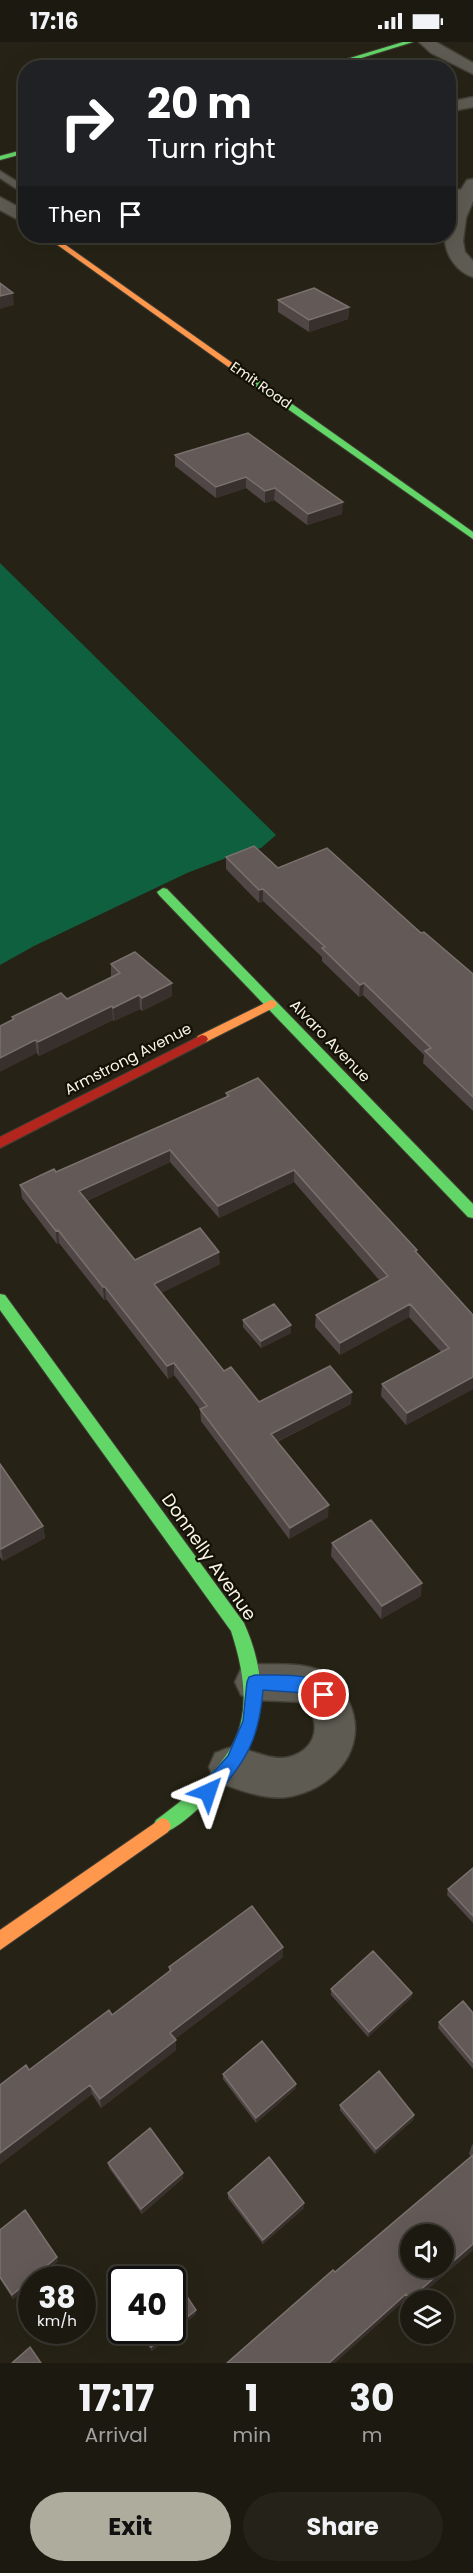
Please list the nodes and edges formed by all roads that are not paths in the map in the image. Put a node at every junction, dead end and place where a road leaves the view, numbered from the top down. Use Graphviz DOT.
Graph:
graph roads {
  1 [pos="410,42"];
  2 [pos="427,42"];
  3 [pos="438,42"];
  4 [pos="473,56"];
  5 [pos="348,60"];
  6 [pos="455,60"];
  7 [pos="456,60"];
  8 [pos="473,69"];
  9 [pos="473,102"];
  10 [pos="456,105"];
  11 [pos="18,153"];
  12 [pos="0,158"];
  13 [pos="0,174"];
  14 [pos="18,186"];
  15 [pos="470,189"];
  16 [pos="0,202"];
  17 [pos="18,214"];
  18 [pos="456,215"];
  19 [pos="456,238"];
  20 [pos="473,240"];
  21 [pos="59,243"];
  22 [pos="454,243"];
  23 [pos="473,271"];
  24 [pos="473,536"];
  25 [pos="163,892"];
  26 [pos="271,1004"];
  27 [pos="0,1143"];
  28 [pos="473,1213"];
  29 [pos="0,1299"];
  30 [pos="255,1682"];
  31 [pos="230,1767"];
  32 [pos="0,1941"];
  1 -- 5 [label="street"];
  2 -- 6 [label="street"];
  3 -- 4 [label="street"];
  7 -- 8 [label="street"];
  9 -- 10 [label="street"];
  11 -- 12 [label="street"];
  13 -- 14 [label="lane"];
  15 -- 18 [label="street"];
  16 -- 17 [label="street"];
  19 -- 20 [label="street"];
  21 -- 24 [label="street, Emit Road"];
  22 -- 23 [label="street"];
  25 -- 26 [label="street, Alvaro Avenue"];
  26 -- 27 [label="street, Armstrong Avenue"];
  26 -- 28 [label="street, Alvaro Avenue"];
  29 -- 30 [label="street, Donnelly Avenue"];
  30 -- 31 [label="street, Donnelly Avenue"];
  30 -- 31 [label="street"];
  31 -- 32 [label="street, Donnelly Avenue"];
}
